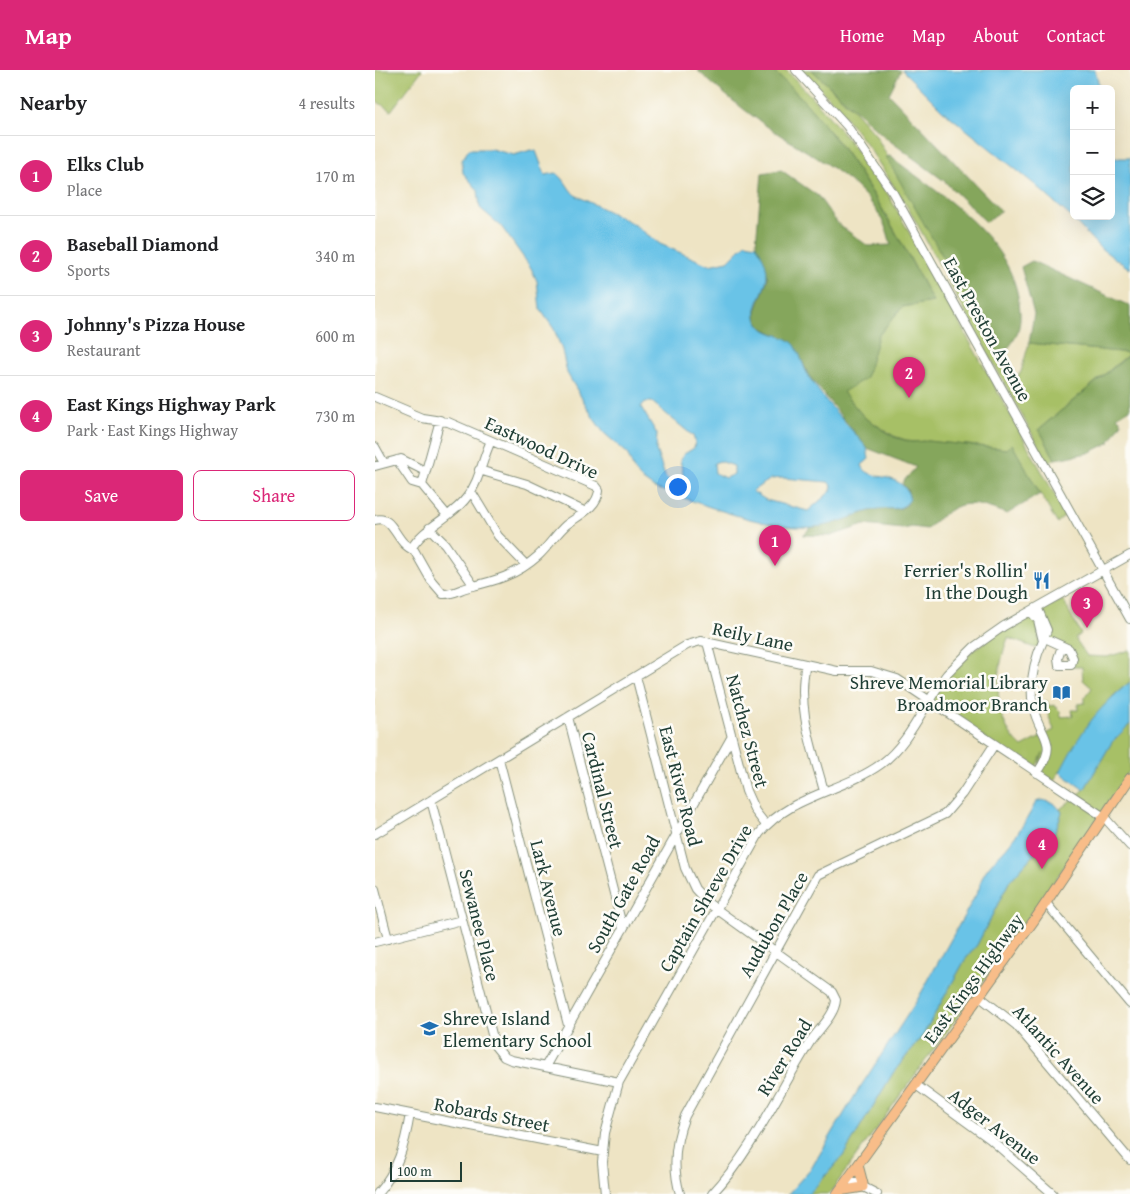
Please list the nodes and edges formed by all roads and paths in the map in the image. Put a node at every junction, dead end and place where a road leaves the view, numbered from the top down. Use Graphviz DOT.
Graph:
graph roads {
  1 [pos="796,70"];
  2 [pos="375,397"];
  3 [pos="440,420"];
  4 [pos="491,440"];
  5 [pos="375,447"];
  6 [pos="397,460"];
  7 [pos="384,463"];
  8 [pos="375,466"];
  9 [pos="479,470"];
  10 [pos="425,471"];
  11 [pos="422,485"];
  12 [pos="471,491"];
  13 [pos="584,511"];
  14 [pos="447,515"];
  15 [pos="375,520"];
  16 [pos="429,528"];
  17 [pos="411,549"];
  18 [pos="1130,555"];
  19 [pos="526,565"];
  20 [pos="1103,571"];
  21 [pos="474,586"];
  22 [pos="1034,610"];
  23 [pos="1130,619"];
  24 [pos="1044,639"];
  25 [pos="707,642"];
  26 [pos="1062,646"];
  27 [pos="806,664"];
  28 [pos="636,676"];
  29 [pos="928,701"];
  30 [pos="568,717"];
  31 [pos="731,738"];
  32 [pos="994,745"];
  33 [pos="499,759"];
  34 [pos="1035,772"];
  35 [pos="1130,778"];
  36 [pos="824,791"];
  37 [pos="431,800"];
  38 [pos="1104,817"];
  39 [pos="766,825"];
  40 [pos="677,832"];
  41 [pos="375,834"];
  42 [pos="1130,846"];
  43 [pos="375,888"];
  44 [pos="1046,903"];
  45 [pos="716,910"];
  46 [pos="462,920"];
  47 [pos="623,929"];
  48 [pos="388,939"];
  49 [pos="375,942"];
  50 [pos="776,952"];
  51 [pos="979,997"];
  52 [pos="1130,1004"];
  53 [pos="568,1025"];
  54 [pos="545,1067"];
  55 [pos="619,1082"];
  56 [pos="917,1085"];
  57 [pos="375,1107"];
  58 [pos="410,1114"];
  59 [pos="603,1152"];
  60 [pos="1130,1160"];
  61 [pos="858,1165"];
  62 [pos="849,1177"];
  63 [pos="864,1186"];
  64 [pos="838,1193"];
  65 [pos="377,1194"];
  66 [pos="605,1194"];
  67 [pos="680,1194"];
  68 [pos="712,1194"];
  69 [pos="877,1194"];
  70 [pos="1053,1194"];
  1 -- 20 [label="street, East Preston Avenue"];
  2 -- 3 [label="street, Eastwood Drive"];
  3 -- 4 [label="street, Eastwood Drive"];
  3 -- 10 [label="street"];
  4 -- 9 [label="street"];
  4 -- 13 [label="street, Eastwood Drive"];
  5 -- 7 [label="street"];
  6 -- 7 [label="street"];
  6 -- 10 [label="street"];
  6 -- 11 [label="street"];
  7 -- 8 [label="street"];
  9 -- 12 [label="street"];
  9 -- 13 [label="street"];
  10 -- 11 [label="street"];
  11 -- 14 [label="street"];
  12 -- 14 [label="street"];
  12 -- 19 [label="street"];
  13 -- 19 [label="street, Eastwood Drive"];
  14 -- 16 [label="street"];
  15 -- 17 [label="street, Eastwood Drive"];
  16 -- 17 [label="street"];
  16 -- 21 [label="street"];
  17 -- 21 [label="street, Eastwood Drive"];
  18 -- 20 [label="street, Captain Shreve Drive"];
  19 -- 21 [label="street, Eastwood Drive"];
  20 -- 22 [label="street, Captain Shreve Drive"];
  20 -- 23 [label="street, East Preston Avenue"];
  22 -- 24 [label="street"];
  22 -- 29 [label="street, Captain Shreve Drive"];
  24 -- 26 [label="street"];
  24 -- 34 [label="street"];
  25 -- 27 [label="street, Reily Lane"];
  25 -- 28 [label="street, Reily Lane"];
  25 -- 31 [label="street, Natchez Street"];
  27 -- 29 [label="street, Reily Lane"];
  27 -- 36 [label="street"];
  28 -- 30 [label="street, Reily Lane"];
  28 -- 40 [label="street, East River Road"];
  29 -- 32 [label="street, Reily Lane"];
  29 -- 36 [label="street, Captain Shreve Drive"];
  30 -- 33 [label="street, Reily Lane"];
  30 -- 47 [label="street, Cardinal Street"];
  31 -- 39 [label="street, Natchez Street"];
  31 -- 40 [label="street, South Gate Road"];
  32 -- 34 [label="street, Reily Lane"];
  32 -- 50 [label="street, Audubon Place"];
  33 -- 37 [label="street, Reily Lane"];
  33 -- 53 [label="street, Lark Avenue"];
  34 -- 38 [label="street, Reily Lane"];
  35 -- 38 [label="main road, East Kings Highway"];
  36 -- 39 [label="street, Captain Shreve Drive"];
  37 -- 41 [label="street, Reily Lane"];
  37 -- 46 [label="street, Sewanee Place"];
  38 -- 42 [label="street, Reily Lane"];
  38 -- 44 [label="main road, East Kings Highway"];
  39 -- 45 [label="street, Captain Shreve Drive"];
  40 -- 45 [label="street, East River Road"];
  40 -- 47 [label="street, South Gate Road"];
  43 -- 48 [label="street"];
  44 -- 51 [label="main road, East Kings Highway"];
  44 -- 52 [label="street"];
  45 -- 50 [label="street, East River Road"];
  45 -- 55 [label="street, Captain Shreve Drive"];
  46 -- 48 [label="street"];
  46 -- 54 [label="street, Sewanee Place"];
  47 -- 53 [label="street, South Gate Road"];
  48 -- 49 [label="street"];
  50 -- 67 [label="street, Audubon Place"];
  50 -- 68 [label="street, River Road"];
  51 -- 56 [label="main road, East Kings Highway"];
  51 -- 60 [label="street, Atlantic Avenue"];
  53 -- 54 [label="street, South Gate Road"];
  54 -- 55 [label="street, Sewanee Place"];
  55 -- 59 [label="street, Captain Shreve Drive"];
  56 -- 61 [label="main road, East Kings Highway"];
  56 -- 70 [label="street, Adger Avenue"];
  57 -- 58 [label="street, Robards Street"];
  58 -- 59 [label="street, Robards Street"];
  58 -- 65 [label="street"];
  59 -- 66 [label="street, Captain Shreve Drive"];
  61 -- 62 [label="main road, East Kings Highway"];
  61 -- 63 [label="main road"];
  62 -- 63 [label="street"];
  62 -- 64 [label="main road, East Kings Highway"];
  63 -- 64 [label="main road"];
  63 -- 69 [label="street"];
}
